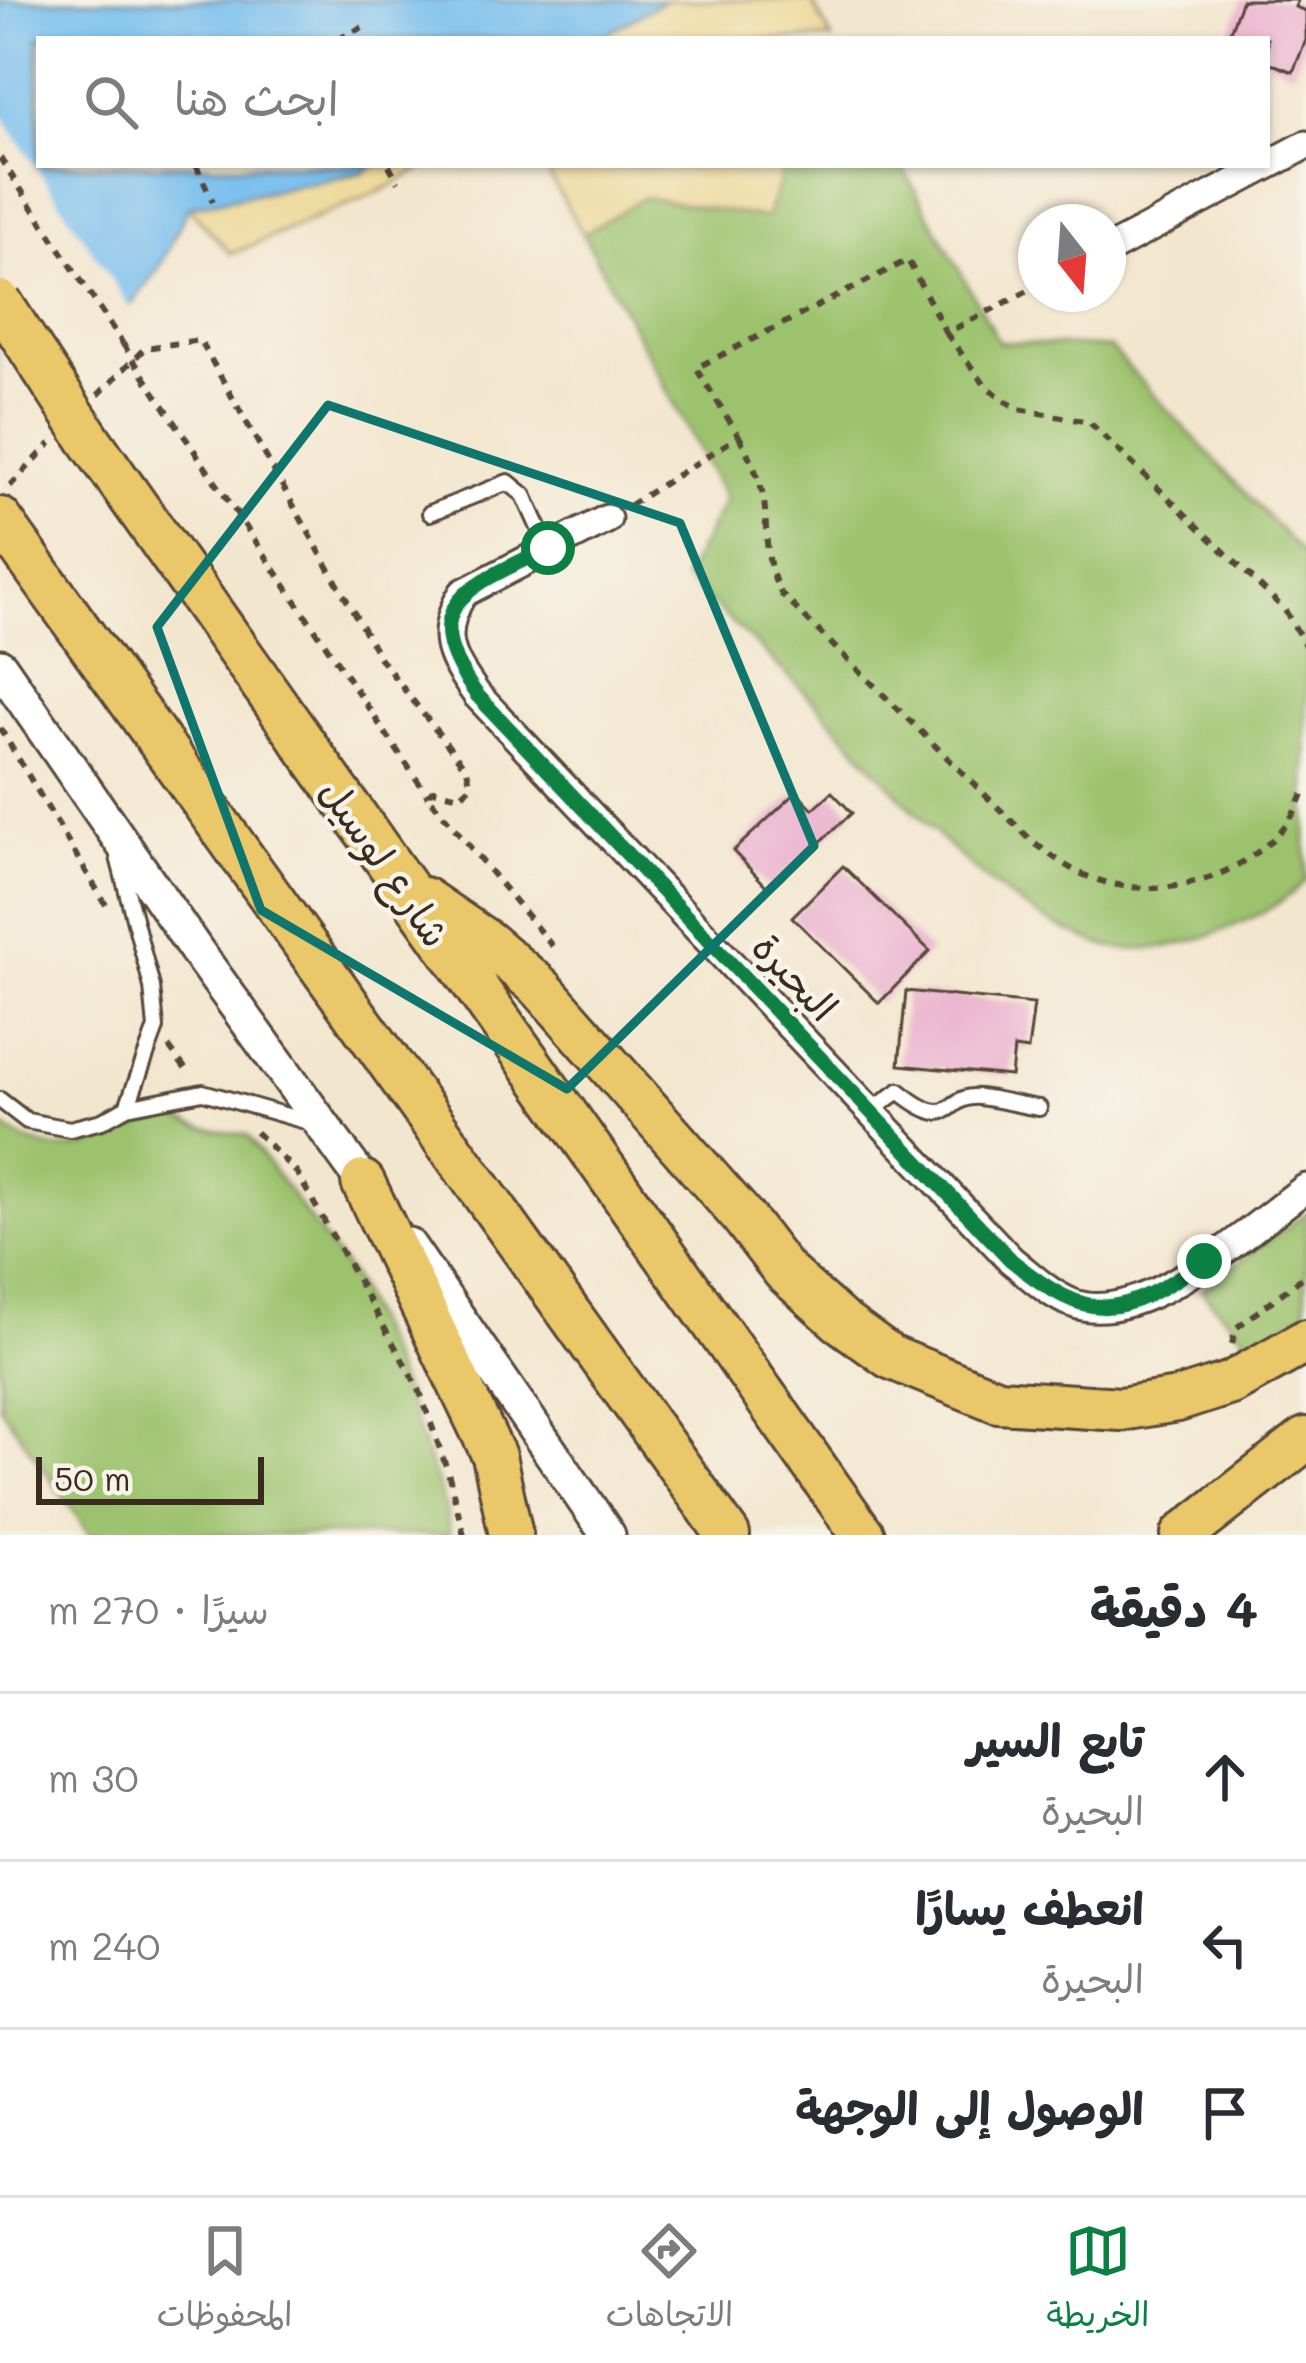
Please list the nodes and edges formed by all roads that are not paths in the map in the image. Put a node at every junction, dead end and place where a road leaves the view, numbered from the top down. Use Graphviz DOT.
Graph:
graph roads {
  1 [pos="1299,160"];
  2 [pos="1126,242"];
  3 [pos="0,302"];
  4 [pos="430,513"];
  5 [pos="608,519"];
  6 [pos="1,521"];
  7 [pos="548,548"];
  8 [pos="0,666"];
  9 [pos="110,827"];
  10 [pos="400,883"];
  11 [pos="0,1100"];
  12 [pos="128,1107"];
  13 [pos="1039,1108"];
  14 [pos="871,1112"];
  15 [pos="320,1125"];
  16 [pos="363,1181"];
  17 [pos="1306,1187"];
  18 [pos="1306,1341"];
  19 [pos="1306,1439"];
  20 [pos="511,1535"];
  21 [pos="608,1535"];
  22 [pos="728,1535"];
  23 [pos="863,1535"];
  24 [pos="1183,1535"];
  1 -- 2 [label="street"];
  3 -- 10 [label="main road, شارع لوسيل, bridge"];
  4 -- 7 [label="lane"];
  5 -- 7 [label="street, البحيرة"];
  6 -- 22 [label="main road"];
  7 -- 14 [label="street, البحيرة"];
  8 -- 9 [label="street"];
  9 -- 12 [label="lane"];
  9 -- 15 [label="street"];
  10 -- 18 [label="main road"];
  10 -- 23 [label="main road, شارع لوسيل"];
  11 -- 12 [label="lane"];
  12 -- 15 [label="lane"];
  13 -- 14 [label="lane"];
  14 -- 17 [label="street, البحيرة"];
  15 -- 16 [label="street"];
  16 -- 20 [label="main road"];
  16 -- 21 [label="street"];
  19 -- 24 [label="main road"];
}
